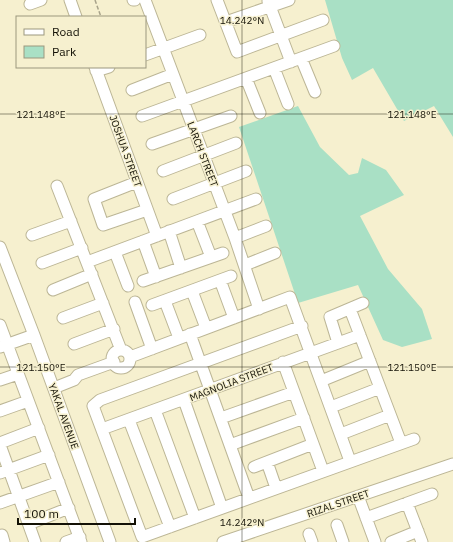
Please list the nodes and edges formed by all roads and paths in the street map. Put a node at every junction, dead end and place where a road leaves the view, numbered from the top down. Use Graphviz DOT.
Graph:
graph roads {
  1 [pos="41,0"];
  2 [pos="70,0"];
  3 [pos="95,0"];
  4 [pos="145,0"];
  5 [pos="217,0"];
  6 [pos="290,0"];
  7 [pos="269,3"];
  8 [pos="30,4"];
  9 [pos="76,16"];
  10 [pos="101,16"];
  11 [pos="323,20"];
  12 [pos="226,22"];
  13 [pos="200,35"];
  14 [pos="281,35"];
  15 [pos="334,46"];
  16 [pos="163,48"];
  17 [pos="146,55"];
  18 [pos="296,60"];
  19 [pos="274,68"];
  20 [pos="95,69"];
  21 [pos="173,74"];
  22 [pos="246,78"];
  23 [pos="132,90"];
  24 [pos="315,92"];
  25 [pos="183,101"];
  26 [pos="288,104"];
  27 [pos="260,113"];
  28 [pos="142,116"];
  29 [pos="231,116"];
  30 [pos="194,130"];
  31 [pos="236,143"];
  32 [pos="152,144"];
  33 [pos="203,155"];
  34 [pos="162,171"];
  35 [pos="246,171"];
  36 [pos="137,182"];
  37 [pos="214,183"];
  38 [pos="57,186"];
  39 [pos="173,199"];
  40 [pos="256,199"];
  41 [pos="148,210"];
  42 [pos="224,211"];
  43 [pos="197,220"];
  44 [pos="71,221"];
  45 [pos="266,226"];
  46 [pos="169,231"];
  47 [pos="32,235"];
  48 [pos="157,236"];
  49 [pos="235,238"];
  50 [pos="143,241"];
  51 [pos="0,247"];
  52 [pos="82,248"];
  53 [pos="115,252"];
  54 [pos="223,253"];
  55 [pos="275,253"];
  56 [pos="211,257"];
  57 [pos="42,262"];
  58 [pos="87,262"];
  59 [pos="245,264"];
  60 [pos="181,268"];
  61 [pos="92,274"];
  62 [pos="231,276"];
  63 [pos="156,277"];
  64 [pos="220,280"];
  65 [pos="144,281"];
  66 [pos="128,286"];
  67 [pos="52,290"];
  68 [pos="192,291"];
  69 [pos="165,301"];
  70 [pos="135,302"];
  71 [pos="103,303"];
  72 [pos="363,304"];
  73 [pos="152,306"];
  74 [pos="260,308"];
  75 [pos="350,309"];
  76 [pos="63,318"];
  77 [pos="234,318"];
  78 [pos="0,325"];
  79 [pos="302,326"];
  80 [pos="206,328"];
  81 [pos="114,329"];
  82 [pos="190,334"];
  83 [pos="34,335"];
  84 [pos="360,335"];
  85 [pos="179,338"];
  86 [pos="338,343"];
  87 [pos="74,344"];
  88 [pos="4,346"];
  89 [pos="152,349"];
  90 [pos="311,352"];
  91 [pos="126,353"];
  92 [pos="370,361"];
  93 [pos="283,362"];
  94 [pos="200,363"];
  95 [pos="18,374"];
  96 [pos="0,380"];
  97 [pos="321,381"];
  98 [pos="53,384"];
  99 [pos="380,388"];
  100 [pos="211,390"];
  101 [pos="294,392"];
  102 [pos="184,400"];
  103 [pos="28,401"];
  104 [pos="331,407"];
  105 [pos="155,410"];
  106 [pos="0,411"];
  107 [pos="390,415"];
  108 [pos="221,418"];
  109 [pos="304,418"];
  110 [pos="129,420"];
  111 [pos="39,428"];
  112 [pos="102,429"];
  113 [pos="341,434"];
  114 [pos="414,439"];
  115 [pos="401,443"];
  116 [pos="0,444"];
  117 [pos="313,444"];
  118 [pos="230,445"];
  119 [pos="49,455"];
  120 [pos="350,461"];
  121 [pos="267,462"];
  122 [pos="453,464"];
  123 [pos="254,467"];
  124 [pos="323,470"];
  125 [pos="4,471"];
  126 [pos="59,482"];
  127 [pos="276,488"];
  128 [pos="432,494"];
  129 [pos="19,496"];
  130 [pos="358,496"];
  131 [pos="249,498"];
  132 [pos="0,503"];
  133 [pos="407,503"];
  134 [pos="69,508"];
  135 [pos="222,508"];
  136 [pos="195,518"];
  137 [pos="366,518"];
  138 [pos="29,524"];
  139 [pos="337,524"];
  140 [pos="170,527"];
  141 [pos="418,531"];
  142 [pos="81,539"];
  143 [pos="36,542"];
  144 [pos="66,542"];
  145 [pos="110,542"];
  146 [pos="223,542"];
  147 [pos="343,542"];
  148 [pos="375,542"];
  149 [pos="391,542"];
  150 [pos="422,542"];
  1 -- 8 [label="street"];
  2 -- 9 [label="street"];
  3 -- 10 [label="path"];
  4 -- 16 [label="street, LARCH STREET"];
  5 -- 12 [label="street"];
  6 -- 7 [label="street"];
  7 -- 12 [label="street"];
  7 -- 14 [label="street"];
  11 -- 14 [label="street"];
  12 -- 14 [label="street"];
  13 -- 16 [label="street"];
  14 -- 18 [label="street"];
  15 -- 18 [label="street"];
  16 -- 17 [label="street"];
  16 -- 21 [label="street, LARCH STREET"];
  18 -- 19 [label="street"];
  18 -- 24 [label="street"];
  19 -- 22 [label="street"];
  19 -- 26 [label="street"];
  20 -- 36 [label="street, JOSHUA STREET"];
  21 -- 23 [label="street"];
  21 -- 25 [label="street, LARCH STREET"];
  22 -- 25 [label="street"];
  22 -- 27 [label="street"];
  25 -- 28 [label="street"];
  25 -- 30 [label="street, LARCH STREET"];
  29 -- 30 [label="street"];
  30 -- 32 [label="street"];
  30 -- 33 [label="street, LARCH STREET"];
  31 -- 33 [label="street"];
  33 -- 34 [label="street"];
  33 -- 37 [label="street, LARCH STREET"];
  35 -- 37 [label="street"];
  36 -- 41 [label="street, JOSHUA STREET"];
  36 -- 41 [label="street"];
  37 -- 39 [label="street"];
  37 -- 42 [label="street, LARCH STREET"];
  38 -- 44 [label="street"];
  40 -- 42 [label="street"];
  41 -- 48 [label="street, JOSHUA STREET"];
  42 -- 43 [label="street"];
  42 -- 49 [label="street, LARCH STREET"];
  43 -- 46 [label="street"];
  43 -- 56 [label="street"];
  44 -- 47 [label="street"];
  44 -- 52 [label="street"];
  45 -- 49 [label="street"];
  46 -- 48 [label="street"];
  46 -- 60 [label="street"];
  48 -- 50 [label="street"];
  49 -- 59 [label="street, LARCH STREET"];
  50 -- 53 [label="street"];
  50 -- 63 [label="street"];
  51 -- 83 [label="street, YAKAL AVENUE"];
  52 -- 57 [label="street"];
  52 -- 58 [label="street"];
  53 -- 58 [label="street"];
  53 -- 66 [label="street"];
  54 -- 56 [label="street"];
  55 -- 59 [label="street"];
  56 -- 60 [label="street"];
  58 -- 61 [label="street"];
  59 -- 74 [label="street, LARCH STREET"];
  60 -- 63 [label="street"];
  61 -- 67 [label="street"];
  61 -- 71 [label="street"];
  62 -- 64 [label="street"];
  63 -- 65 [label="street"];
  64 -- 68 [label="street"];
  64 -- 77 [label="street"];
  68 -- 69 [label="street"];
  68 -- 80 [label="street"];
  69 -- 73 [label="street"];
  69 -- 85 [label="street"];
  70 -- 89 [label="street"];
  71 -- 76 [label="street"];
  71 -- 81 [label="street"];
  72 -- 75 [label="street"];
  74 -- 77 [label="street"];
  74 -- 79 [label="street"];
  75 -- 84 [label="street"];
  75 -- 86 [label="street"];
  77 -- 80 [label="street"];
  78 -- 88 [label="street"];
  79 -- 90 [label="street"];
  79 -- 94 [label="street"];
  80 -- 82 [label="street"];
  81 -- 87 [label="street"];
  81 -- 91 [label="street"];
  82 -- 85 [label="street"];
  82 -- 94 [label="street"];
  83 -- 88 [label="street"];
  83 -- 98 [label="street, YAKAL AVENUE"];
  84 -- 86 [label="street, MAGNOLIA STREET"];
  84 -- 92 [label="street"];
  85 -- 89 [label="street"];
  86 -- 90 [label="street, MAGNOLIA STREET"];
  88 -- 95 [label="street"];
  89 -- 91 [label="street"];
  90 -- 93 [label="street, MAGNOLIA STREET"];
  90 -- 97 [label="street"];
  91 -- 98 [label="street"];
  92 -- 97 [label="street"];
  92 -- 99 [label="street"];
  93 -- 100 [label="street, MAGNOLIA STREET"];
  93 -- 101 [label="street"];
  94 -- 100 [label="street"];
  94 -- 112 [label="street"];
  95 -- 96 [label="street"];
  95 -- 103 [label="street"];
  97 -- 104 [label="street"];
  98 -- 145 [label="street, YAKAL AVENUE"];
  99 -- 104 [label="street"];
  99 -- 107 [label="street"];
  100 -- 102 [label="street, MAGNOLIA STREET"];
  100 -- 108 [label="street"];
  101 -- 108 [label="street"];
  101 -- 109 [label="street"];
  102 -- 105 [label="street, MAGNOLIA STREET"];
  102 -- 135 [label="street"];
  103 -- 106 [label="street"];
  103 -- 111 [label="street"];
  104 -- 113 [label="street"];
  105 -- 110 [label="street, MAGNOLIA STREET"];
  105 -- 136 [label="street"];
  107 -- 113 [label="street"];
  107 -- 115 [label="street"];
  108 -- 118 [label="street"];
  109 -- 117 [label="street"];
  109 -- 118 [label="street"];
  110 -- 112 [label="street, MAGNOLIA STREET"];
  110 -- 140 [label="street"];
  111 -- 116 [label="street"];
  111 -- 119 [label="street"];
  112 -- 140 [label="street"];
  113 -- 120 [label="street"];
  114 -- 115 [label="street"];
  115 -- 120 [label="street"];
  116 -- 125 [label="street"];
  117 -- 121 [label="street"];
  117 -- 124 [label="street"];
  118 -- 131 [label="street"];
  119 -- 125 [label="street"];
  119 -- 126 [label="street"];
  120 -- 124 [label="street"];
  121 -- 123 [label="street"];
  121 -- 127 [label="street"];
  122 -- 130 [label="street, RIZAL STREET"];
  124 -- 127 [label="street"];
  125 -- 129 [label="street"];
  126 -- 129 [label="street"];
  126 -- 134 [label="street"];
  127 -- 131 [label="street"];
  128 -- 133 [label="street"];
  129 -- 132 [label="street"];
  129 -- 138 [label="street"];
  130 -- 137 [label="street"];
  130 -- 146 [label="street, RIZAL STREET"];
  131 -- 135 [label="street"];
  133 -- 137 [label="street"];
  133 -- 141 [label="street"];
  134 -- 138 [label="street"];
  134 -- 142 [label="street"];
  135 -- 136 [label="street"];
  136 -- 140 [label="street"];
  137 -- 148 [label="street"];
  138 -- 143 [label="street"];
  139 -- 147 [label="street"];
  141 -- 149 [label="street"];
  141 -- 150 [label="street"];
  142 -- 144 [label="street"];
}
